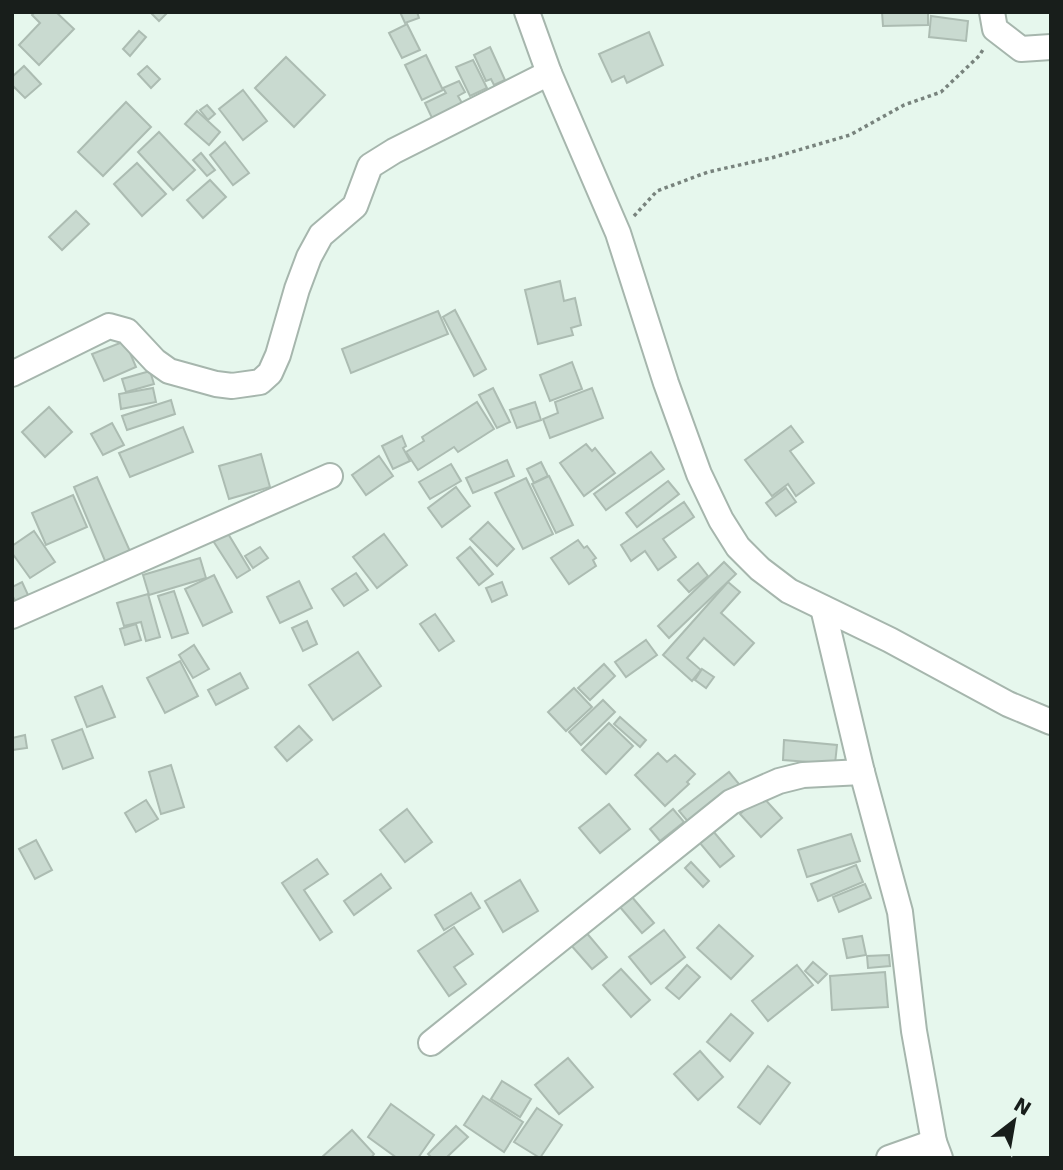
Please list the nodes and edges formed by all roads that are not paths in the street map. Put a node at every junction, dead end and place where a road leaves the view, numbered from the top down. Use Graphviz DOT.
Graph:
graph roads {
  1 [pos="527,12"];
  2 [pos="994,20"];
  3 [pos="1051,47"];
  4 [pos="549,74"];
  5 [pos="12,374"];
  6 [pos="330,476"];
  7 [pos="823,608"];
  8 [pos="12,616"];
  9 [pos="1051,722"];
  10 [pos="862,772"];
  11 [pos="431,1042"];
  12 [pos="937,1150"];
  13 [pos="889,1158"];
  1 -- 4 [label="street"];
  2 -- 3 [label="street"];
  4 -- 5 [label="street"];
  4 -- 7 [label="street"];
  6 -- 8 [label="street"];
  7 -- 9 [label="street"];
  7 -- 10 [label="street"];
  10 -- 11 [label="street"];
  10 -- 12 [label="street"];
  12 -- 13 [label="street"];
}
